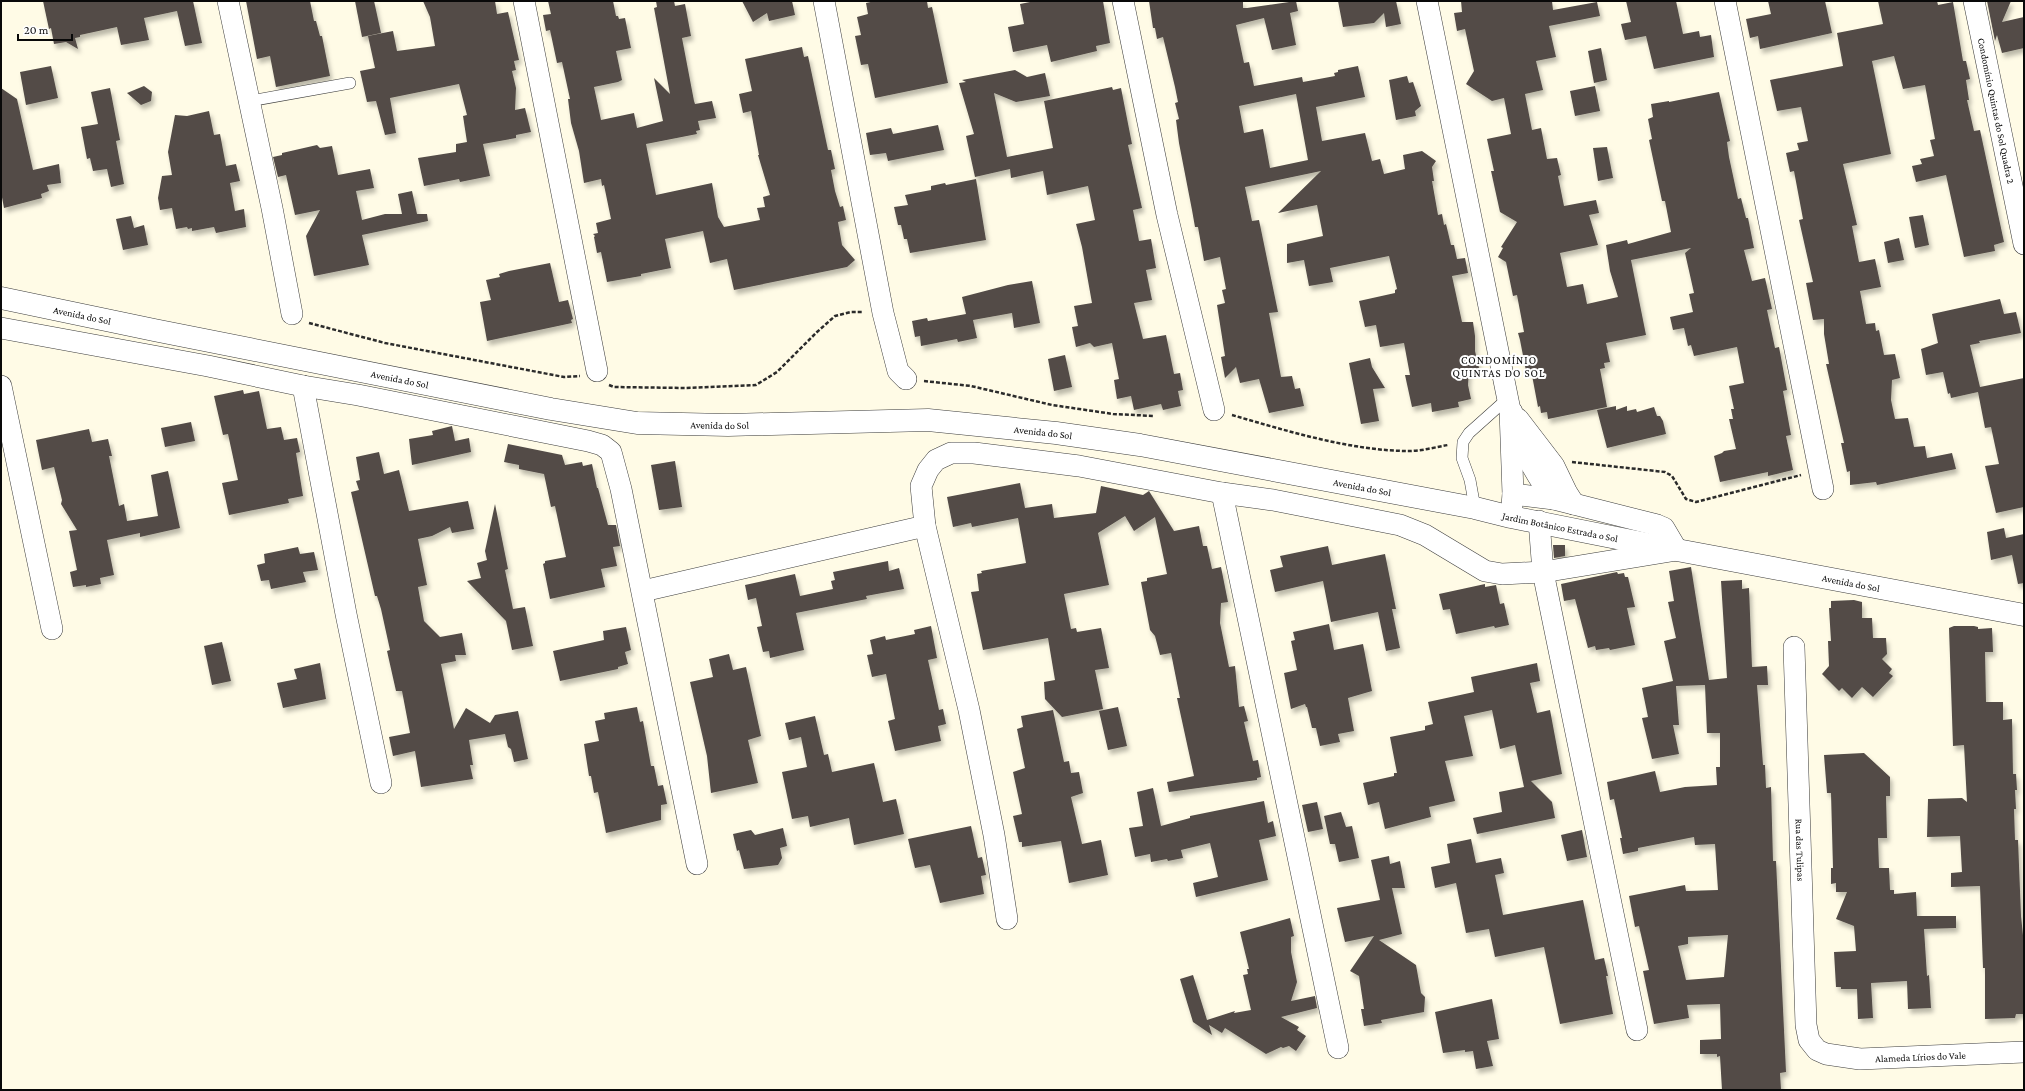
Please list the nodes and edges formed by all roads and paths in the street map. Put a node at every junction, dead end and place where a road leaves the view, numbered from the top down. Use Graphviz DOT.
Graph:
graph roads {
  1 [pos="228,1"];
  2 [pos="524,1"];
  3 [pos="824,1"];
  4 [pos="1123,1"];
  5 [pos="1427,1"];
  6 [pos="1725,1"];
  7 [pos="1974,1"];
  8 [pos="350,83"];
  9 [pos="250,101"];
  10 [pos="2024,244"];
  11 [pos="1,298"];
  12 [pos="883,313"];
  13 [pos="292,314"];
  14 [pos="1,328"];
  15 [pos="597,371"];
  16 [pos="906,379"];
  17 [pos="1,386"];
  18 [pos="303,386"];
  19 [pos="1510,407"];
  20 [pos="1214,410"];
  21 [pos="1154,416"];
  22 [pos="1463,442"];
  23 [pos="1554,466"];
  24 [pos="1821,479"];
  25 [pos="1222,493"];
  26 [pos="1512,494"];
  27 [pos="1443,502"];
  28 [pos="1564,502"];
  29 [pos="1475,508"];
  30 [pos="1511,517"];
  31 [pos="1539,521"];
  32 [pos="925,526"];
  33 [pos="1677,550"];
  34 [pos="1543,572"];
  35 [pos="643,591"];
  36 [pos="2024,615"];
  37 [pos="52,629"];
  38 [pos="1794,647"];
  39 [pos="381,783"];
  40 [pos="697,864"];
  41 [pos="1007,919"];
  42 [pos="1637,1030"];
  43 [pos="1338,1048"];
  44 [pos="1817,1050"];
  45 [pos="2024,1052"];
  1 -- 9 [label="street"];
  2 -- 15 [label="street"];
  3 -- 12 [label="street"];
  4 -- 20 [label="street"];
  5 -- 19 [label="street"];
  6 -- 24 [label="street"];
  7 -- 10 [label="street, Condomínio Quintas do Sol Quadra 2"];
  8 -- 9 [label="lane"];
  9 -- 13 [label="street"];
  11 -- 27 [label="street, Avenida do Sol"];
  12 -- 15 [label="path"];
  12 -- 16 [label="street"];
  13 -- 15 [label="path"];
  14 -- 18 [label="street"];
  16 -- 21 [label="path"];
  17 -- 37 [label="street"];
  18 -- 35 [label="street"];
  18 -- 39 [label="street"];
  19 -- 22 [label="lane"];
  19 -- 23 [label="street"];
  19 -- 26 [label="street"];
  19 -- 28 [label="street"];
  20 -- 22 [label="path"];
  22 -- 29 [label="lane"];
  23 -- 24 [label="path"];
  23 -- 28 [label="street"];
  25 -- 32 [label="street"];
  25 -- 34 [label="street"];
  25 -- 43 [label="street"];
  26 -- 28 [label="street"];
  26 -- 30 [label="street"];
  27 -- 29 [label="street, Jardim Botânico Estrada o Sol"];
  28 -- 33 [label="street"];
  29 -- 30 [label="street, Jardim Botânico Estrada o Sol"];
  30 -- 31 [label="street, Jardim Botânico Estrada o Sol"];
  31 -- 33 [label="street, Jardim Botânico Estrada o Sol"];
  31 -- 34 [label="street"];
  32 -- 35 [label="street"];
  32 -- 41 [label="street"];
  33 -- 34 [label="street"];
  33 -- 36 [label="street, Avenida do Sol"];
  34 -- 42 [label="street"];
  35 -- 40 [label="street"];
  38 -- 44 [label="street, Rua das Tulipas"];
  44 -- 45 [label="street, Alameda Lírios do Vale"];
}
